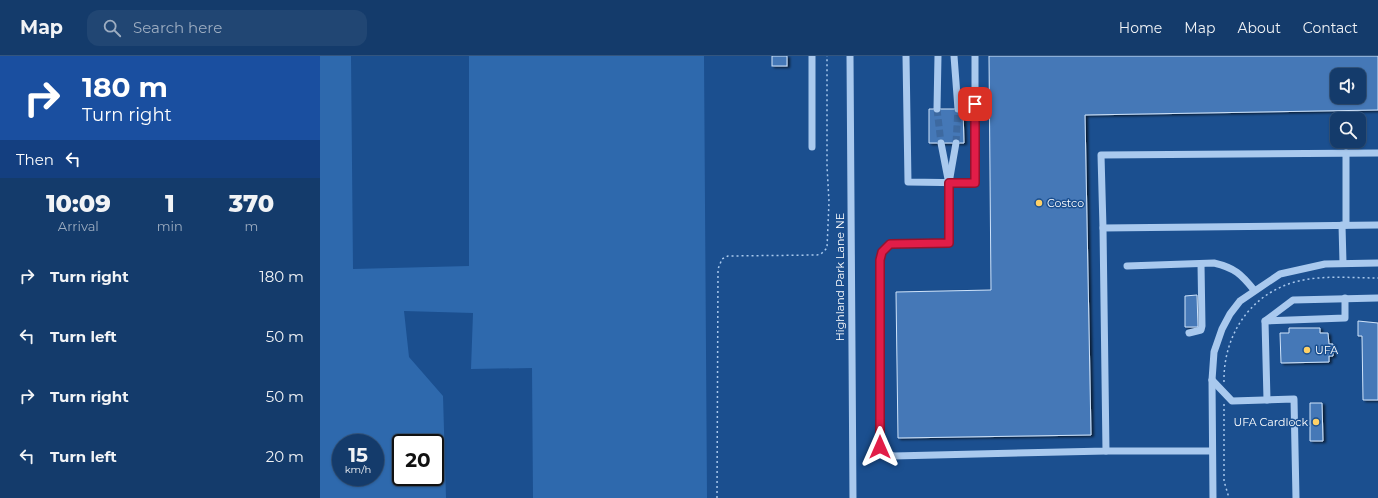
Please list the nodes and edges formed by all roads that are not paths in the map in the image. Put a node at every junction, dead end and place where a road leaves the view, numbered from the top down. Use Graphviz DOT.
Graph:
graph roads {
  1 [pos="812,56"];
  2 [pos="850,56"];
  3 [pos="906,56"];
  4 [pos="938,56"];
  5 [pos="954,56"];
  6 [pos="975,56"];
  7 [pos="937,109"];
  8 [pos="958,109"];
  9 [pos="941,143"];
  10 [pos="956,143"];
  11 [pos="812,147"];
  12 [pos="1378,153"];
  13 [pos="1346,154"];
  14 [pos="949,183"];
  15 [pos="1378,224"];
  16 [pos="1344,225"];
  17 [pos="1103,228"];
  18 [pos="1343,263"];
  19 [pos="1378,263"];
  20 [pos="1201,264"];
  21 [pos="1127,266"];
  22 [pos="1254,290"];
  23 [pos="1345,298"];
  24 [pos="1378,298"];
  25 [pos="1265,321"];
  26 [pos="1189,333"];
  27 [pos="1212,380"];
  28 [pos="1267,400"];
  29 [pos="1212,450"];
  30 [pos="1106,452"];
  31 [pos="853,498"];
  32 [pos="1212,498"];
  33 [pos="1296,498"];
  1 -- 11 [label="street"];
  2 -- 31 [label="street, Highland Park Lane NE"];
  3 -- 14 [label="street"];
  4 -- 7 [label="street"];
  5 -- 8 [label="street"];
  6 -- 14 [label="street"];
  9 -- 14 [label="street"];
  10 -- 14 [label="street"];
  12 -- 13 [label="street"];
  13 -- 16 [label="street"];
  13 -- 17 [label="street"];
  14 -- 30 [label="street"];
  15 -- 16 [label="street"];
  16 -- 17 [label="street"];
  16 -- 18 [label="street"];
  17 -- 30 [label="street"];
  18 -- 19 [label="street"];
  18 -- 22 [label="street"];
  20 -- 21 [label="street"];
  20 -- 22 [label="street"];
  20 -- 26 [label="street"];
  22 -- 27 [label="street"];
  23 -- 24 [label="street"];
  23 -- 25 [label="street"];
  23 -- 25 [label="street"];
  25 -- 28 [label="street"];
  27 -- 28 [label="street"];
  27 -- 29 [label="street"];
  28 -- 33 [label="street"];
  29 -- 30 [label="street"];
  29 -- 32 [label="street"];
}
